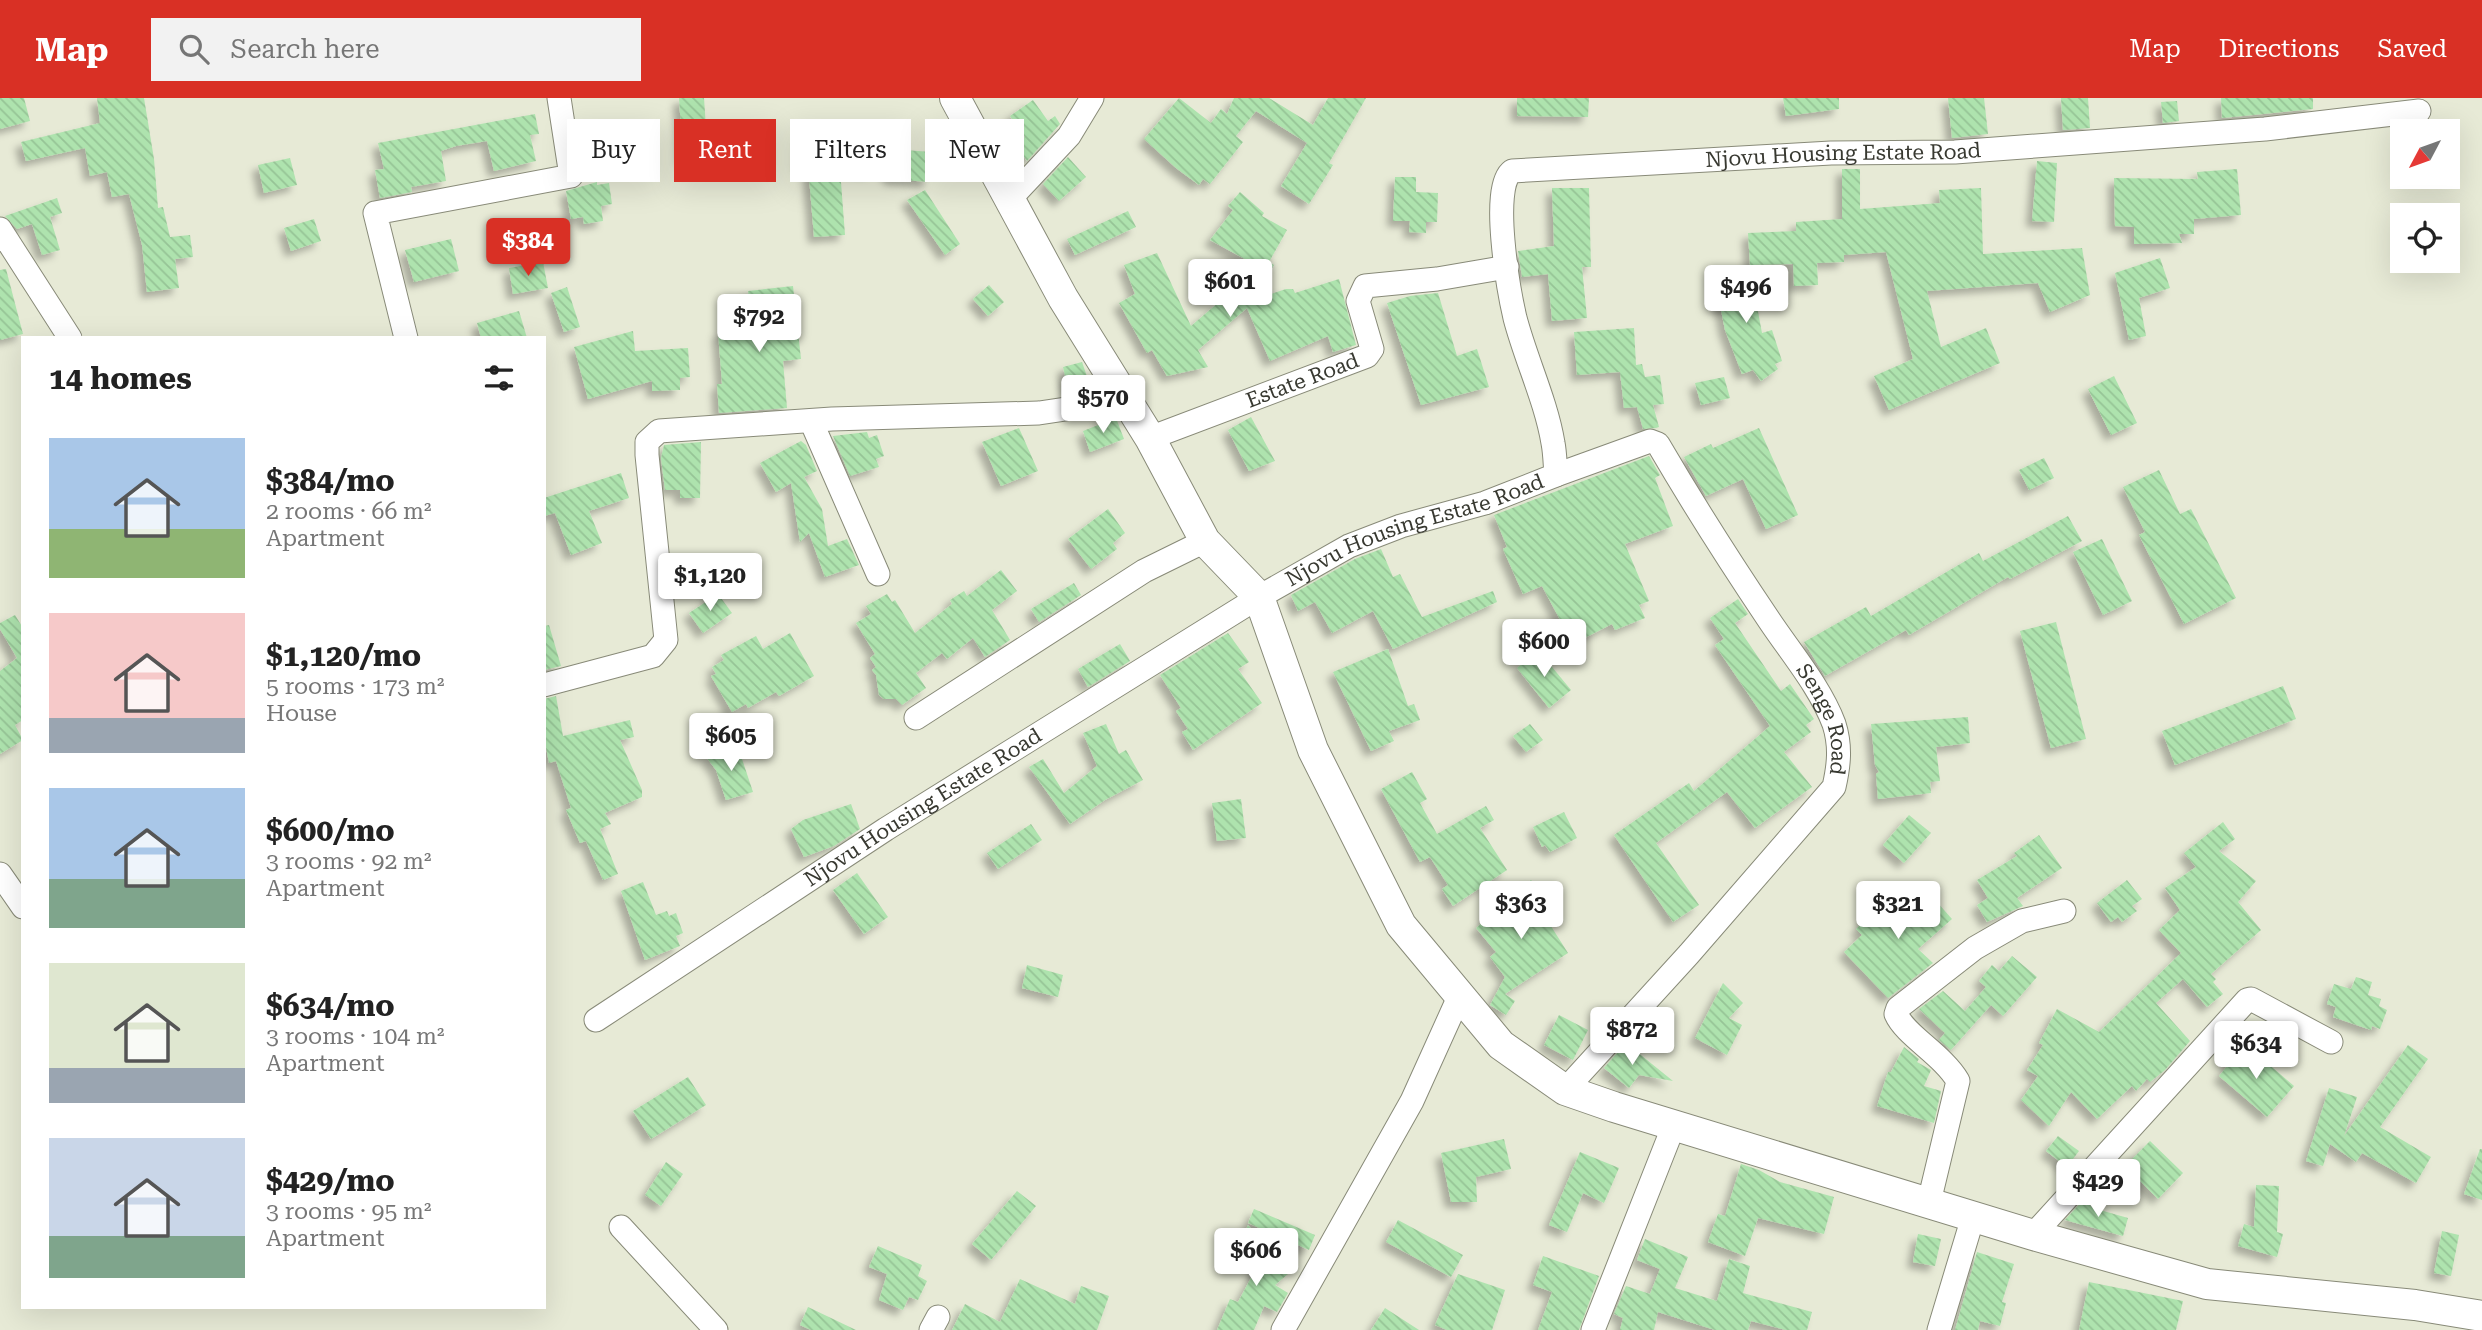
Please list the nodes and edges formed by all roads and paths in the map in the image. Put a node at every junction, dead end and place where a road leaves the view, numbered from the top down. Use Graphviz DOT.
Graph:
graph roads {
  1 [pos="559,98"];
  2 [pos="955,98"];
  3 [pos="1092,98"];
  4 [pos="2419,111"];
  5 [pos="1010,199"];
  6 [pos="0,229"];
  7 [pos="1507,267"];
  8 [pos="69,336"];
  9 [pos="406,336"];
  10 [pos="1126,400"];
  11 [pos="811,421"];
  12 [pos="1150,438"];
  13 [pos="1556,475"];
  14 [pos="1205,541"];
  15 [pos="878,574"];
  16 [pos="1259,597"];
  17 [pos="546,684"];
  18 [pos="916,718"];
  19 [pos="0,874"];
  20 [pos="21,904"];
  21 [pos="2064,911"];
  22 [pos="1459,997"];
  23 [pos="596,1020"];
  24 [pos="2331,1042"];
  25 [pos="1565,1090"];
  26 [pos="1674,1125"];
  27 [pos="1929,1202"];
  28 [pos="1973,1217"];
  29 [pos="621,1227"];
  30 [pos="2034,1235"];
  31 [pos="2482,1316"];
  32 [pos="716,1330"];
  33 [pos="1283,1330"];
  34 [pos="1593,1330"];
  35 [pos="1939,1330"];
  1 -- 9 [label="street"];
  2 -- 5 [label="street"];
  3 -- 5 [label="street"];
  4 -- 7 [label="street, Njovu Housing Estate Road"];
  5 -- 10 [label="street"];
  6 -- 8 [label="street"];
  7 -- 12 [label="street, Estate Road"];
  7 -- 13 [label="street, Njovu Housing Estate Road"];
  10 -- 11 [label="street"];
  10 -- 12 [label="street"];
  11 -- 15 [label="street"];
  11 -- 17 [label="street"];
  12 -- 14 [label="street"];
  13 -- 16 [label="street, Njovu Housing Estate Road"];
  13 -- 25 [label="street, Senge Road"];
  14 -- 16 [label="street"];
  14 -- 18 [label="street"];
  16 -- 22 [label="street"];
  16 -- 23 [label="street, Njovu Housing Estate Road"];
  19 -- 20 [label="street"];
  21 -- 27 [label="street"];
  22 -- 25 [label="street"];
  22 -- 33 [label="street"];
  24 -- 30 [label="street"];
  25 -- 26 [label="street"];
  26 -- 27 [label="street"];
  26 -- 34 [label="street"];
  27 -- 28 [label="street"];
  28 -- 30 [label="street"];
  28 -- 35 [label="street"];
  29 -- 32 [label="street"];
  30 -- 31 [label="street"];
}
